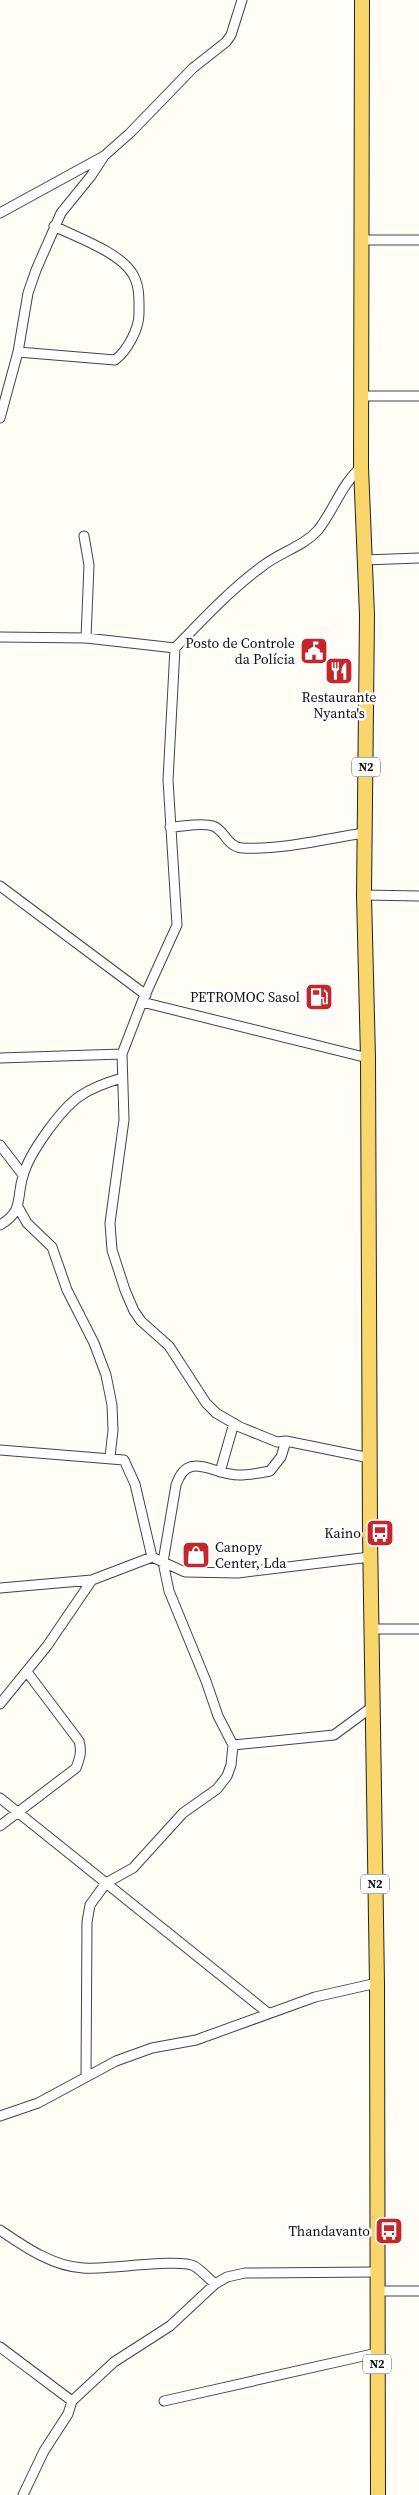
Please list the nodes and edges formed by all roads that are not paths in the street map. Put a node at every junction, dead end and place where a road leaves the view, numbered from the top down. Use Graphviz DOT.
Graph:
graph roads {
  1 [pos="242,0"];
  2 [pos="362,0"];
  3 [pos="104,156"];
  4 [pos="0,213"];
  5 [pos="54,226"];
  6 [pos="362,240"];
  7 [pos="419,240"];
  8 [pos="18,352"];
  9 [pos="362,396"];
  10 [pos="419,396"];
  11 [pos="0,418"];
  12 [pos="361,468"];
  13 [pos="84,536"];
  14 [pos="419,558"];
  15 [pos="364,560"];
  16 [pos="0,637"];
  17 [pos="86,638"];
  18 [pos="174,648"];
  19 [pos="170,827"];
  20 [pos="364,833"];
  21 [pos="0,886"];
  22 [pos="364,895"];
  23 [pos="419,896"];
  24 [pos="144,998"];
  25 [pos="122,1054"];
  26 [pos="0,1058"];
  27 [pos="368,1058"];
  28 [pos="122,1078"];
  29 [pos="0,1145"];
  30 [pos="23,1175"];
  31 [pos="18,1207"];
  32 [pos="0,1225"];
  33 [pos="234,1423"];
  34 [pos="286,1441"];
  35 [pos="0,1450"];
  36 [pos="110,1457"];
  37 [pos="370,1458"];
  38 [pos="220,1472"];
  39 [pos="152,1557"];
  40 [pos="370,1557"];
  41 [pos="163,1562"];
  42 [pos="92,1580"];
  43 [pos="0,1588"];
  44 [pos="371,1629"];
  45 [pos="419,1629"];
  46 [pos="27,1672"];
  47 [pos="0,1704"];
  48 [pos="372,1707"];
  49 [pos="233,1745"];
  50 [pos="0,1798"];
  51 [pos="17,1812"];
  52 [pos="0,1826"];
  53 [pos="106,1883"];
  54 [pos="377,1983"];
  55 [pos="268,2013"];
  56 [pos="86,2076"];
  57 [pos="0,2116"];
  58 [pos="0,2230"];
  59 [pos="377,2272"];
  60 [pos="215,2284"];
  61 [pos="377,2291"];
  62 [pos="419,2291"];
  63 [pos="0,2346"];
  64 [pos="377,2353"];
  65 [pos="72,2401"];
  66 [pos="164,2401"];
  67 [pos="23,2495"];
  68 [pos="378,2495"];
  1 -- 3 [label="street"];
  2 -- 6 [label="main road, N2"];
  3 -- 4 [label="street"];
  3 -- 5 [label="street"];
  5 -- 8 [label="street"];
  5 -- 8 [label="street"];
  6 -- 7 [label="street"];
  6 -- 9 [label="main road, N2"];
  8 -- 11 [label="street"];
  9 -- 10 [label="street"];
  9 -- 12 [label="main road, N2"];
  12 -- 15 [label="main road, N2"];
  12 -- 18 [label="street"];
  13 -- 17 [label="street"];
  14 -- 15 [label="street"];
  15 -- 20 [label="main road, N2"];
  16 -- 17 [label="street"];
  17 -- 18 [label="street"];
  18 -- 19 [label="street"];
  19 -- 20 [label="street"];
  19 -- 24 [label="street"];
  20 -- 22 [label="main road, N2"];
  21 -- 24 [label="street"];
  22 -- 23 [label="street"];
  22 -- 27 [label="main road, N2"];
  24 -- 25 [label="street"];
  24 -- 27 [label="street"];
  25 -- 26 [label="street"];
  25 -- 28 [label="street"];
  27 -- 37 [label="main road, N2"];
  28 -- 30 [label="street"];
  28 -- 33 [label="street"];
  29 -- 30 [label="street"];
  30 -- 31 [label="street"];
  31 -- 32 [label="street"];
  31 -- 36 [label="street"];
  33 -- 34 [label="street"];
  33 -- 38 [label="street"];
  34 -- 37 [label="street"];
  34 -- 38 [label="street"];
  35 -- 36 [label="street"];
  36 -- 39 [label="street"];
  37 -- 40 [label="main road, N2"];
  38 -- 41 [label="street"];
  39 -- 41 [label="street"];
  39 -- 42 [label="street"];
  40 -- 41 [label="street"];
  40 -- 44 [label="main road, N2"];
  41 -- 49 [label="street"];
  42 -- 43 [label="street"];
  42 -- 46 [label="street"];
  44 -- 45 [label="street"];
  44 -- 48 [label="main road, N2"];
  46 -- 47 [label="street"];
  46 -- 51 [label="street"];
  48 -- 49 [label="street"];
  48 -- 54 [label="main road, N2"];
  49 -- 53 [label="street"];
  50 -- 51 [label="street"];
  51 -- 52 [label="street"];
  51 -- 53 [label="street"];
  53 -- 55 [label="street"];
  53 -- 56 [label="street"];
  54 -- 55 [label="street"];
  54 -- 59 [label="main road, N2"];
  55 -- 56 [label="street"];
  56 -- 57 [label="street"];
  58 -- 60 [label="street"];
  59 -- 60 [label="street"];
  59 -- 61 [label="main road, N2"];
  60 -- 65 [label="street"];
  61 -- 62 [label="street"];
  61 -- 64 [label="main road, N2"];
  63 -- 65 [label="street"];
  64 -- 66 [label="street"];
  64 -- 68 [label="main road, N2"];
  65 -- 67 [label="street"];
}
